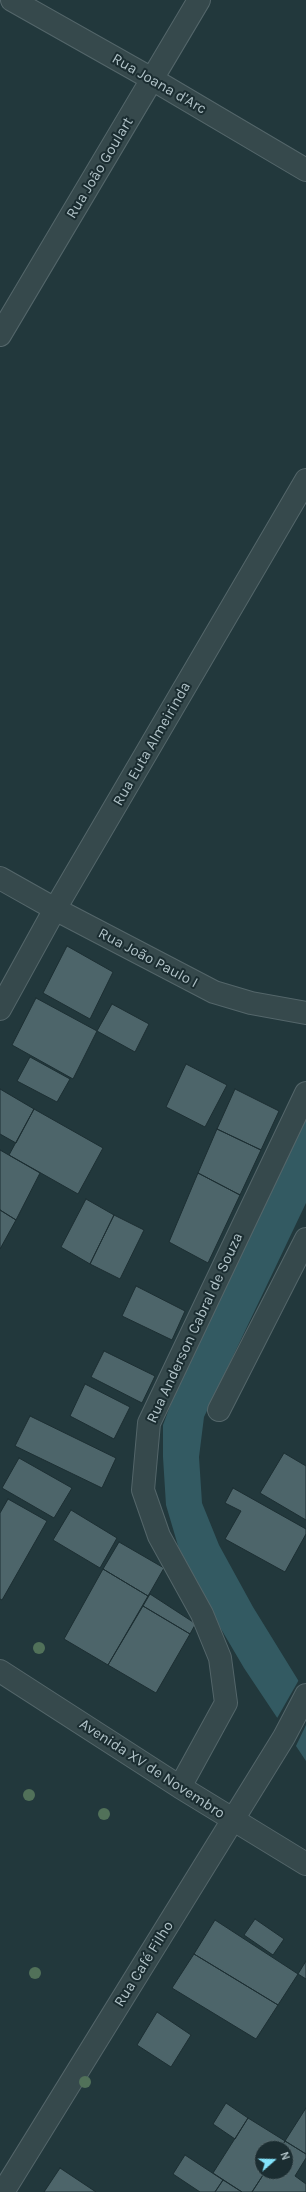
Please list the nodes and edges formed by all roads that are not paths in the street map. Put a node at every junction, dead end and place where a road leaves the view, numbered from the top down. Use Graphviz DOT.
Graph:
graph roads {
  1 [pos="12,0"];
  2 [pos="200,0"];
  3 [pos="152,79"];
  4 [pos="306,170"];
  5 [pos="0,335"];
  6 [pos="306,480"];
  7 [pos="0,878"];
  8 [pos="55,909"];
  9 [pos="0,1009"];
  10 [pos="306,1013"];
  11 [pos="306,1093"];
  12 [pos="306,1239"];
  13 [pos="219,1410"];
  14 [pos="0,1671"];
  15 [pos="306,1695"];
  16 [pos="180,1787"];
  17 [pos="233,1820"];
  18 [pos="306,1864"];
  19 [pos="3,2192"];
  1 -- 3 [label="street, Rua Joana d'Arc"];
  2 -- 3 [label="street, Rua João Goulart"];
  3 -- 4 [label="street, Rua Joana d'Arc"];
  3 -- 5 [label="street, Rua João Goulart"];
  6 -- 8 [label="street, Rua Euta Almeirinda"];
  7 -- 8 [label="street, Rua João Paulo I"];
  8 -- 9 [label="street, Rua Euta Almeirinda"];
  8 -- 10 [label="street, Rua João Paulo I"];
  11 -- 16 [label="street, Rua Anderson Cabral de Souza"];
  12 -- 13 [label="street"];
  14 -- 16 [label="street, Avenida XV de Novembro"];
  15 -- 17 [label="street, Rua Café Filho"];
  16 -- 17 [label="street, Avenida XV de Novembro"];
  17 -- 18 [label="street, Avenida XV de Novembro"];
  17 -- 19 [label="street, Rua Café Filho"];
}
